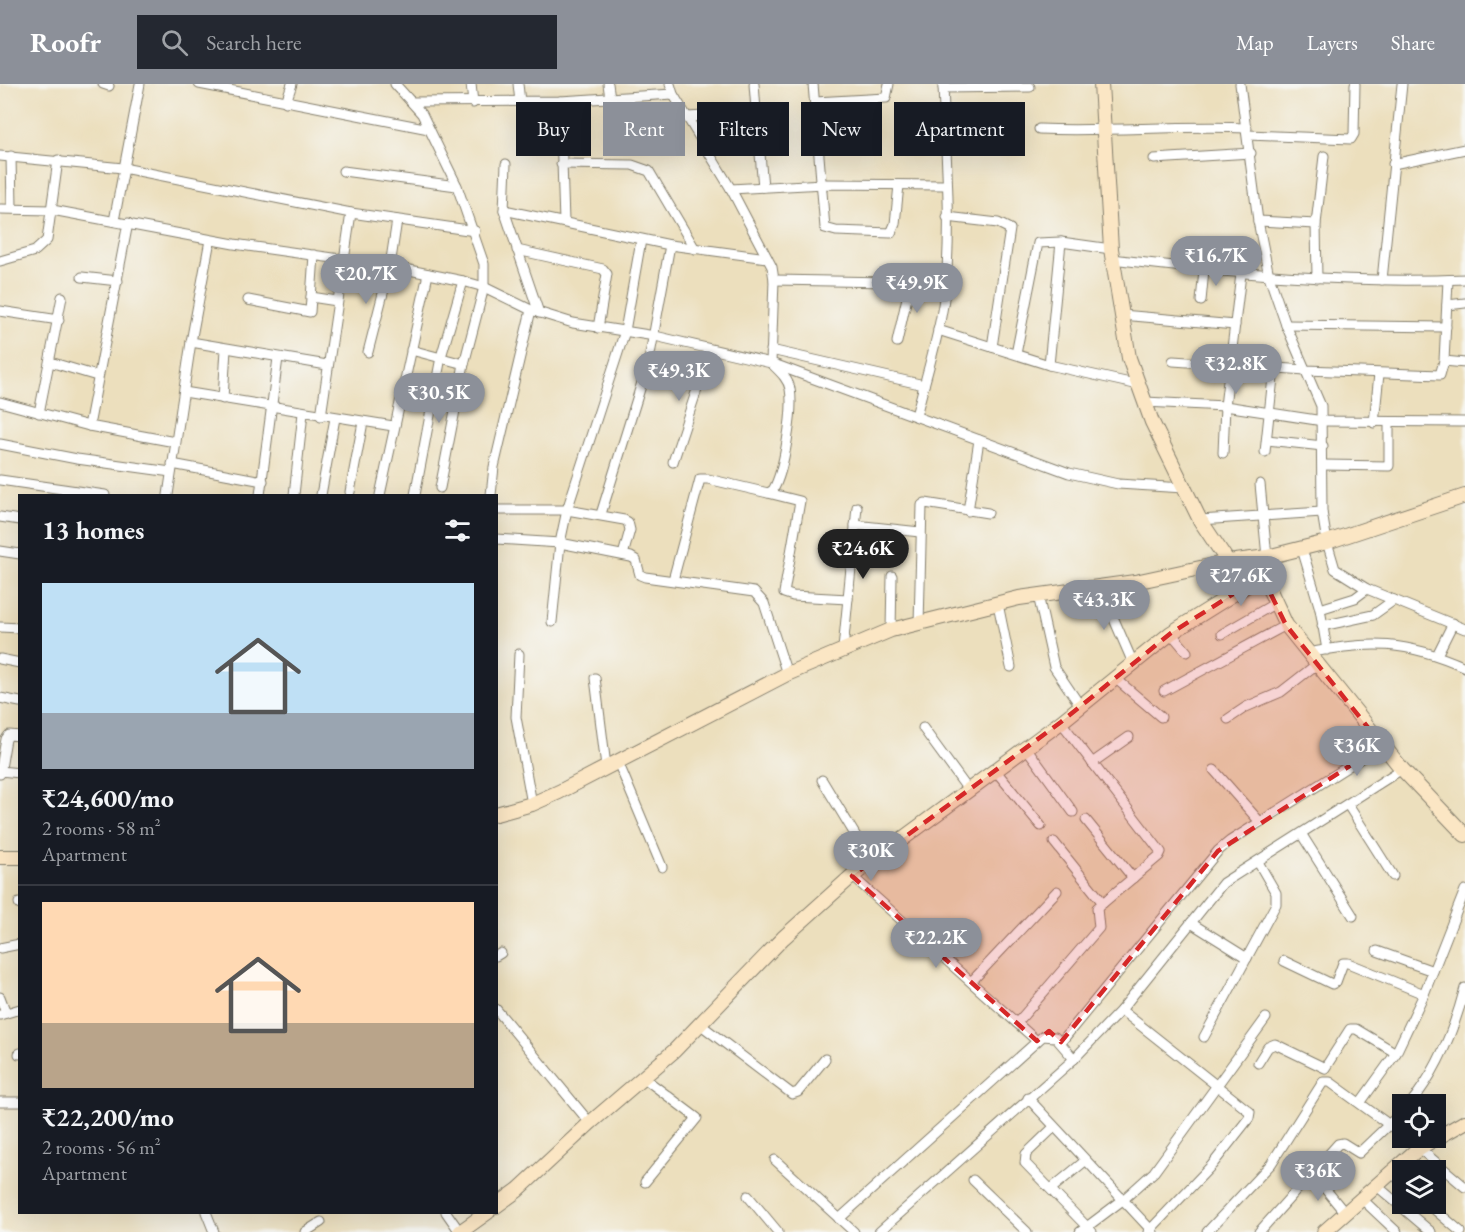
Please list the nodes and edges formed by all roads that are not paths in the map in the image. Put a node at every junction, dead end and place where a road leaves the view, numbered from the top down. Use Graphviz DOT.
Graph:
graph roads {
  1 [pos="140,84"];
  2 [pos="199,84"];
  3 [pos="292,84"];
  4 [pos="395,84"];
  5 [pos="471,84"];
  6 [pos="519,84"];
  7 [pos="608,84"];
  8 [pos="754,84"];
  9 [pos="813,84"];
  10 [pos="889,84"];
  11 [pos="1101,84"];
  12 [pos="1240,84"];
  13 [pos="1355,84"];
  14 [pos="1402,84"];
  15 [pos="943,86"];
  16 [pos="225,87"];
  17 [pos="1030,87"];
  18 [pos="671,89"];
  19 [pos="610,98"];
  20 [pos="560,101"];
  21 [pos="286,102"];
  22 [pos="412,102"];
  23 [pos="516,102"];
  24 [pos="520,102"];
  25 [pos="755,102"];
  26 [pos="815,102"];
  27 [pos="473,103"];
  28 [pos="697,116"];
  29 [pos="688,117"];
  30 [pos="429,129"];
  31 [pos="1039,129"];
  32 [pos="1103,131"];
  33 [pos="1247,132"];
  34 [pos="1465,149"];
  35 [pos="1251,153"];
  36 [pos="0,156"];
  37 [pos="11,156"];
  38 [pos="760,156"];
  39 [pos="821,156"];
  40 [pos="1324,156"];
  41 [pos="1154,159"];
  42 [pos="58,160"];
  43 [pos="506,164"];
  44 [pos="561,164"];
  45 [pos="1394,164"];
  46 [pos="123,168"];
  47 [pos="343,171"];
  48 [pos="824,184"];
  49 [pos="899,185"];
  50 [pos="946,185"];
  51 [pos="457,186"];
  52 [pos="763,187"];
  53 [pos="731,189"];
  54 [pos="12,208"];
  55 [pos="0,209"];
  56 [pos="52,210"];
  57 [pos="504,210"];
  58 [pos="351,213"];
  59 [pos="947,217"];
  60 [pos="397,219"];
  61 [pos="114,220"];
  62 [pos="1258,221"];
  63 [pos="564,222"];
  64 [pos="128,224"];
  65 [pos="1316,224"];
  66 [pos="475,231"];
  67 [pos="210,240"];
  68 [pos="641,240"];
  69 [pos="1061,242"];
  70 [pos="670,246"];
  71 [pos="695,249"];
  72 [pos="517,250"];
  73 [pos="1112,254"];
  74 [pos="314,255"];
  75 [pos="767,258"];
  76 [pos="344,259"];
  77 [pos="0,262"];
  78 [pos="390,266"];
  79 [pos="1204,270"];
  80 [pos="428,274"];
  81 [pos="1241,274"];
  82 [pos="1269,276"];
  83 [pos="82,277"];
  84 [pos="1317,278"];
  85 [pos="1465,279"];
  86 [pos="774,280"];
  87 [pos="911,280"];
  88 [pos="1382,280"];
  89 [pos="1448,280"];
  90 [pos="118,281"];
  91 [pos="463,281"];
  92 [pos="946,283"];
  93 [pos="484,287"];
  94 [pos="62,297"];
  95 [pos="311,297"];
  96 [pos="248,300"];
  97 [pos="337,301"];
  98 [pos="1201,301"];
  99 [pos="1465,303"];
  100 [pos="1448,305"];
  101 [pos="0,311"];
  102 [pos="535,311"];
  103 [pos="1122,315"];
  104 [pos="59,320"];
  105 [pos="1235,325"];
  106 [pos="1286,325"];
  107 [pos="1446,327"];
  108 [pos="598,328"];
  109 [pos="939,330"];
  110 [pos="624,331"];
  111 [pos="655,336"];
  112 [pos="191,342"];
  113 [pos="897,342"];
  114 [pos="992,347"];
  115 [pos="226,349"];
  116 [pos="411,350"];
  117 [pos="710,350"];
  118 [pos="771,350"];
  119 [pos="368,352"];
  120 [pos="1016,354"];
  121 [pos="441,357"];
  122 [pos="278,358"];
  123 [pos="1173,361"];
  124 [pos="1444,361"];
  125 [pos="50,362"];
  126 [pos="771,363"];
  127 [pos="1230,363"];
  128 [pos="1465,363"];
  129 [pos="464,364"];
  130 [pos="327,365"];
  131 [pos="1049,365"];
  132 [pos="1274,368"];
  133 [pos="1306,370"];
  134 [pos="1379,374"];
  135 [pos="97,376"];
  136 [pos="924,385"];
  137 [pos="1139,385"];
  138 [pos="184,392"];
  139 [pos="223,399"];
  140 [pos="0,402"];
  141 [pos="1145,402"];
  142 [pos="1225,406"];
  143 [pos="272,407"];
  144 [pos="39,413"];
  145 [pos="303,413"];
  146 [pos="1268,414"];
  147 [pos="321,416"];
  148 [pos="916,416"];
  149 [pos="335,418"];
  150 [pos="1323,421"];
  151 [pos="363,422"];
  152 [pos="1465,422"];
  153 [pos="1374,423"];
  154 [pos="1389,423"];
  155 [pos="89,426"];
  156 [pos="393,426"];
  157 [pos="979,440"];
  158 [pos="1267,440"];
  159 [pos="176,442"];
  160 [pos="0,444"];
  161 [pos="1323,446"];
  162 [pos="1265,452"];
  163 [pos="1223,453"];
  164 [pos="673,462"];
  165 [pos="1323,465"];
  166 [pos="171,468"];
  167 [pos="0,480"];
  168 [pos="263,481"];
  169 [pos="1260,484"];
  170 [pos="440,488"];
  171 [pos="1184,488"];
  172 [pos="350,492"];
  173 [pos="768,493"];
  174 [pos="98,494"];
  175 [pos="168,494"];
  176 [pos="260,494"];
  177 [pos="294,494"];
  178 [pos="321,494"];
  179 [pos="380,494"];
  180 [pos="415,494"];
  181 [pos="491,494"];
  182 [pos="1465,496"];
  183 [pos="856,507"];
  184 [pos="498,510"];
  185 [pos="567,510"];
  186 [pos="968,511"];
  187 [pos="1322,512"];
  188 [pos="988,513"];
  189 [pos="601,514"];
  190 [pos="1262,514"];
  191 [pos="0,517"];
  192 [pos="18,520"];
  193 [pos="1200,520"];
  194 [pos="855,525"];
  195 [pos="920,531"];
  196 [pos="498,539"];
  197 [pos="1327,542"];
  198 [pos="560,543"];
  199 [pos="1302,549"];
  200 [pos="0,551"];
  201 [pos="18,554"];
  202 [pos="623,555"];
  203 [pos="1261,559"];
  204 [pos="1228,562"];
  205 [pos="892,576"];
  206 [pos="1262,576"];
  207 [pos="673,580"];
  208 [pos="1100,587"];
  209 [pos="1367,589"];
  210 [pos="1038,595"];
  211 [pos="848,598"];
  212 [pos="1394,600"];
  213 [pos="998,604"];
  214 [pos="1274,604"];
  215 [pos="1320,609"];
  216 [pos="552,622"];
  217 [pos="1453,623"];
  218 [pos="919,624"];
  219 [pos="1286,625"];
  220 [pos="1323,626"];
  221 [pos="0,627"];
  222 [pos="18,628"];
  223 [pos="1465,629"];
  224 [pos="891,630"];
  225 [pos="1171,633"];
  226 [pos="1222,634"];
  227 [pos="843,650"];
  228 [pos="1327,650"];
  229 [pos="1187,652"];
  230 [pos="519,654"];
  231 [pos="1437,655"];
  232 [pos="0,659"];
  233 [pos="1313,659"];
  234 [pos="18,663"];
  235 [pos="1133,663"];
  236 [pos="1011,667"];
  237 [pos="1465,667"];
  238 [pos="787,674"];
  239 [pos="595,678"];
  240 [pos="1115,678"];
  241 [pos="1164,691"];
  242 [pos="0,698"];
  243 [pos="18,702"];
  244 [pos="1081,707"];
  245 [pos="1161,717"];
  246 [pos="1228,719"];
  247 [pos="1062,722"];
  248 [pos="923,728"];
  249 [pos="18,736"];
  250 [pos="1130,737"];
  251 [pos="1382,745"];
  252 [pos="1025,746"];
  253 [pos="1092,763"];
  254 [pos="612,764"];
  255 [pos="1402,769"];
  256 [pos="995,770"];
  257 [pos="1214,770"];
  258 [pos="0,772"];
  259 [pos="18,773"];
  260 [pos="822,780"];
  261 [pos="969,791"];
  262 [pos="532,804"];
  263 [pos="1348,805"];
  264 [pos="1073,812"];
  265 [pos="498,813"];
  266 [pos="1086,820"];
  267 [pos="1260,822"];
  268 [pos="1041,826"];
  269 [pos="1302,835"];
  270 [pos="1465,835"];
  271 [pos="1054,842"];
  272 [pos="0,857"];
  273 [pos="18,857"];
  274 [pos="872,861"];
  275 [pos="1258,862"];
  276 [pos="662,867"];
  277 [pos="852,876"];
  278 [pos="1393,876"];
  279 [pos="1133,878"];
  280 [pos="1465,890"];
  281 [pos="1057,891"];
  282 [pos="1103,903"];
  283 [pos="1353,916"];
  284 [pos="1191,923"];
  285 [pos="18,944"];
  286 [pos="0,948"];
  287 [pos="1377,951"];
  288 [pos="1246,958"];
  289 [pos="1284,961"];
  290 [pos="1432,971"];
  291 [pos="972,981"];
  292 [pos="1465,988"];
  293 [pos="1424,994"];
  294 [pos="0,997"];
  295 [pos="18,1010"];
  296 [pos="1120,1010"];
  297 [pos="498,1012"];
  298 [pos="3,1014"];
  299 [pos="1266,1018"];
  300 [pos="1017,1023"];
  301 [pos="701,1025"];
  302 [pos="1204,1037"];
  303 [pos="1038,1041"];
  304 [pos="1061,1042"];
  305 [pos="1396,1053"];
  306 [pos="825,1059"];
  307 [pos="1074,1059"];
  308 [pos="1258,1063"];
  309 [pos="644,1078"];
  310 [pos="1218,1087"];
  311 [pos="1418,1094"];
  312 [pos="1028,1098"];
  313 [pos="0,1102"];
  314 [pos="18,1102"];
  315 [pos="1360,1103"];
  316 [pos="1465,1122"];
  317 [pos="590,1123"];
  318 [pos="1391,1125"];
  319 [pos="1053,1128"];
  320 [pos="1446,1133"];
  321 [pos="1419,1148"];
  322 [pos="775,1160"];
  323 [pos="1411,1160"];
  324 [pos="1085,1161"];
  325 [pos="1312,1174"];
  326 [pos="974,1180"];
  327 [pos="1392,1180"];
  328 [pos="645,1182"];
  329 [pos="1377,1186"];
  330 [pos="1465,1187"];
  331 [pos="1051,1189"];
  332 [pos="748,1196"];
  333 [pos="1362,1199"];
  334 [pos="1124,1200"];
  335 [pos="498,1205"];
  336 [pos="1345,1213"];
  337 [pos="207,1214"];
  338 [pos="447,1214"];
  339 [pos="484,1214"];
  340 [pos="1440,1214"];
  341 [pos="839,1219"];
  342 [pos="321,1222"];
  343 [pos="1086,1230"];
  344 [pos="1150,1231"];
  345 [pos="214,1232"];
  346 [pos="306,1232"];
  347 [pos="460,1232"];
  348 [pos="778,1232"];
  349 [pos="854,1232"];
  350 [pos="879,1232"];
  351 [pos="1028,1232"];
  352 [pos="1207,1232"];
  353 [pos="1259,1232"];
  354 [pos="1324,1232"];
  355 [pos="1397,1232"];
  356 [pos="1431,1232"];
  357 [pos="1461,1232"];
  1 -- 46 [label="street"];
  2 -- 16 [label="street"];
  3 -- 21 [label="street"];
  4 -- 22 [label="street"];
  5 -- 27 [label="street"];
  6 -- 24 [label="street"];
  7 -- 19 [label="street"];
  8 -- 25 [label="street"];
  9 -- 26 [label="street"];
  10 -- 26 [label="street"];
  11 -- 32 [label="street"];
  12 -- 33 [label="street"];
  13 -- 33 [label="street"];
  14 -- 45 [label="street"];
  15 -- 17 [label="street"];
  15 -- 50 [label="street"];
  16 -- 21 [label="street"];
  18 -- 19 [label="street"];
  18 -- 29 [label="street"];
  19 -- 20 [label="street"];
  20 -- 24 [label="street"];
  20 -- 44 [label="street"];
  21 -- 30 [label="street"];
  22 -- 27 [label="street"];
  22 -- 30 [label="street"];
  23 -- 27 [label="street"];
  28 -- 29 [label="street"];
  29 -- 53 [label="street"];
  30 -- 51 [label="street"];
  31 -- 32 [label="street"];
  32 -- 33 [label="street"];
  32 -- 73 [label="street"];
  33 -- 35 [label="street"];
  34 -- 45 [label="street"];
  35 -- 41 [label="street"];
  35 -- 62 [label="street"];
  36 -- 37 [label="street"];
  37 -- 42 [label="street"];
  37 -- 54 [label="street"];
  38 -- 52 [label="street"];
  39 -- 48 [label="street"];
  40 -- 65 [label="street"];
  42 -- 46 [label="street"];
  42 -- 56 [label="street"];
  43 -- 57 [label="street"];
  44 -- 63 [label="street"];
  44 -- 71 [label="street"];
  45 -- 88 [label="street"];
  46 -- 58 [label="street"];
  46 -- 61 [label="street"];
  47 -- 51 [label="street"];
  48 -- 49 [label="street"];
  48 -- 49 [label="street"];
  48 -- 52 [label="street"];
  49 -- 50 [label="street"];
  50 -- 59 [label="street"];
  51 -- 66 [label="street"];
  52 -- 53 [label="street"];
  53 -- 75 [label="street"];
  54 -- 55 [label="street"];
  54 -- 56 [label="street"];
  56 -- 61 [label="street"];
  56 -- 77 [label="street"];
  57 -- 63 [label="street"];
  57 -- 72 [label="street"];
  58 -- 60 [label="street"];
  58 -- 76 [label="street"];
  59 -- 92 [label="street"];
  59 -- 114 [label="street"];
  60 -- 66 [label="street"];
  60 -- 78 [label="street"];
  61 -- 64 [label="street"];
  62 -- 65 [label="street"];
  62 -- 82 [label="street"];
  63 -- 68 [label="street"];
  64 -- 67 [label="street"];
  64 -- 90 [label="street"];
  65 -- 84 [label="street"];
  66 -- 93 [label="street"];
  67 -- 74 [label="street"];
  67 -- 112 [label="street"];
  68 -- 70 [label="street"];
  68 -- 110 [label="street"];
  69 -- 73 [label="street"];
  69 -- 120 [label="street"];
  69 -- 131 [label="street"];
  70 -- 71 [label="street"];
  70 -- 111 [label="street"];
  71 -- 75 [label="street"];
  72 -- 102 [label="street"];
  72 -- 108 [label="street"];
  73 -- 79 [label="street"];
  73 -- 103 [label="street"];
  74 -- 76 [label="street"];
  74 -- 95 [label="street"];
  75 -- 86 [label="street"];
  76 -- 78 [label="street"];
  76 -- 97 [label="street"];
  78 -- 80 [label="street"];
  78 -- 119 [label="street"];
  79 -- 81 [label="street"];
  79 -- 98 [label="street"];
  80 -- 91 [label="street"];
  80 -- 116 [label="street"];
  81 -- 82 [label="street"];
  81 -- 105 [label="street"];
  82 -- 84 [label="street"];
  82 -- 106 [label="street"];
  83 -- 90 [label="street"];
  84 -- 88 [label="street"];
  85 -- 89 [label="street"];
  86 -- 87 [label="street"];
  86 -- 118 [label="street"];
  87 -- 92 [label="street"];
  87 -- 113 [label="street"];
  88 -- 89 [label="street"];
  89 -- 100 [label="street"];
  90 -- 135 [label="street"];
  91 -- 93 [label="street"];
  91 -- 121 [label="street"];
  92 -- 109 [label="street"];
  93 -- 102 [label="street"];
  93 -- 129 [label="street"];
  94 -- 104 [label="street"];
  95 -- 96 [label="street"];
  95 -- 97 [label="street"];
  97 -- 130 [label="street"];
  99 -- 100 [label="street"];
  100 -- 107 [label="street"];
  101 -- 104 [label="street"];
  102 -- 108 [label="street"];
  102 -- 181 [label="street"];
  103 -- 105 [label="street"];
  103 -- 137 [label="street"];
  104 -- 125 [label="street"];
  105 -- 127 [label="street"];
  106 -- 107 [label="street"];
  106 -- 133 [label="street"];
  107 -- 124 [label="street"];
  108 -- 110 [label="street"];
  109 -- 114 [label="street"];
  109 -- 136 [label="street"];
  110 -- 111 [label="street"];
  110 -- 185 [label="street"];
  111 -- 117 [label="street"];
  111 -- 189 [label="street"];
  112 -- 115 [label="street"];
  112 -- 138 [label="street"];
  114 -- 120 [label="street"];
  115 -- 122 [label="street"];
  115 -- 139 [label="street"];
  116 -- 121 [label="street"];
  116 -- 156 [label="street"];
  117 -- 126 [label="street"];
  117 -- 164 [label="street"];
  118 -- 126 [label="street"];
  118 -- 136 [label="street"];
  120 -- 131 [label="street"];
  121 -- 129 [label="street"];
  121 -- 180 [label="street"];
  122 -- 130 [label="street"];
  122 -- 143 [label="street"];
  123 -- 127 [label="street"];
  124 -- 128 [label="street"];
  124 -- 134 [label="street"];
  125 -- 135 [label="street"];
  125 -- 144 [label="street"];
  126 -- 148 [label="street"];
  126 -- 173 [label="street"];
  127 -- 132 [label="street"];
  127 -- 142 [label="street"];
  129 -- 170 [label="street"];
  130 -- 147 [label="street"];
  131 -- 137 [label="street"];
  132 -- 133 [label="street"];
  132 -- 146 [label="street"];
  133 -- 134 [label="street"];
  133 -- 150 [label="street"];
  134 -- 153 [label="street"];
  135 -- 155 [label="street"];
  136 -- 148 [label="street"];
  137 -- 141 [label="street"];
  138 -- 139 [label="street"];
  138 -- 159 [label="street"];
  139 -- 143 [label="street"];
  140 -- 144 [label="street"];
  141 -- 142 [label="street"];
  141 -- 171 [label="street"];
  142 -- 146 [label="street"];
  142 -- 163 [label="street"];
  143 -- 145 [label="street"];
  143 -- 168 [label="street"];
  144 -- 155 [label="street"];
  145 -- 147 [label="street"];
  145 -- 177 [label="street"];
  146 -- 150 [label="street"];
  146 -- 158 [label="street"];
  147 -- 149 [label="street"];
  148 -- 157 [label="street"];
  149 -- 151 [label="street"];
  149 -- 178 [label="street"];
  150 -- 153 [label="street"];
  150 -- 161 [label="street"];
  151 -- 156 [label="street"];
  151 -- 172 [label="street"];
  152 -- 154 [label="street"];
  153 -- 154 [label="street"];
  154 -- 165 [label="street"];
  155 -- 159 [label="street"];
  156 -- 179 [label="street"];
  157 -- 171 [label="street"];
  157 -- 186 [label="street"];
  158 -- 161 [label="street"];
  158 -- 162 [label="street"];
  159 -- 166 [label="street"];
  160 -- 166 [label="street"];
  161 -- 165 [label="street"];
  165 -- 187 [label="street"];
  166 -- 168 [label="street"];
  166 -- 175 [label="street"];
  167 -- 174 [label="street"];
  168 -- 176 [label="street"];
  169 -- 190 [label="street"];
  171 -- 193 [label="street"];
  173 -- 207 [label="street"];
  173 -- 211 [label="street"];
  182 -- 197 [label="street"];
  183 -- 194 [label="street"];
  184 -- 185 [label="street"];
  185 -- 189 [label="street"];
  185 -- 198 [label="street"];
  186 -- 188 [label="street"];
  186 -- 195 [label="street"];
  187 -- 190 [label="street"];
  187 -- 197 [label="street"];
  189 -- 202 [label="street"];
  190 -- 193 [label="street"];
  190 -- 203 [label="street"];
  191 -- 192 [label="street"];
  193 -- 204 [label="street"];
  194 -- 195 [label="street"];
  194 -- 211 [label="street"];
  195 -- 218 [label="street"];
  196 -- 198 [label="street"];
  197 -- 199 [label="street"];
  197 -- 209 [label="street"];
  198 -- 202 [label="street"];
  198 -- 216 [label="street"];
  199 -- 203 [label="street"];
  199 -- 215 [label="street"];
  200 -- 201 [label="street"];
  202 -- 207 [label="street"];
  203 -- 204 [label="street"];
  203 -- 206 [label="street"];
  204 -- 208 [label="street"];
  205 -- 224 [label="street"];
  206 -- 214 [label="street"];
  206 -- 225 [label="street"];
  207 -- 238 [label="street"];
  208 -- 210 [label="street"];
  208 -- 235 [label="street"];
  209 -- 212 [label="street"];
  209 -- 215 [label="street"];
  210 -- 213 [label="street"];
  210 -- 244 [label="street"];
  211 -- 227 [label="street"];
  212 -- 217 [label="street"];
  212 -- 220 [label="street"];
  213 -- 218 [label="street"];
  213 -- 236 [label="street"];
  214 -- 219 [label="street"];
  214 -- 226 [label="street"];
  215 -- 220 [label="street"];
  217 -- 223 [label="street"];
  217 -- 231 [label="street"];
  218 -- 224 [label="street"];
  219 -- 233 [label="street"];
  219 -- 241 [label="street"];
  220 -- 228 [label="street"];
  221 -- 222 [label="street"];
  224 -- 227 [label="street"];
  225 -- 229 [label="street"];
  225 -- 235 [label="street"];
  227 -- 238 [label="street"];
  228 -- 231 [label="street"];
  228 -- 233 [label="street"];
  230 -- 262 [label="street"];
  231 -- 237 [label="street"];
  232 -- 234 [label="street"];
  233 -- 246 [label="street"];
  233 -- 251 [label="street"];
  235 -- 240 [label="street"];
  238 -- 254 [label="street"];
  239 -- 254 [label="street"];
  240 -- 244 [label="street"];
  240 -- 245 [label="street"];
  242 -- 243 [label="street"];
  244 -- 247 [label="street"];
  247 -- 252 [label="street"];
  247 -- 253 [label="street"];
  248 -- 261 [label="street"];
  249 -- 258 [label="street"];
  250 -- 253 [label="street"];
  251 -- 255 [label="street"];
  251 -- 267 [label="street"];
  252 -- 256 [label="street"];
  252 -- 264 [label="street"];
  253 -- 279 [label="street"];
  254 -- 262 [label="street"];
  254 -- 276 [label="street"];
  255 -- 263 [label="street"];
  255 -- 270 [label="street"];
  256 -- 261 [label="street"];
  256 -- 268 [label="street"];
  257 -- 267 [label="street"];
  258 -- 259 [label="street"];
  260 -- 274 [label="street"];
  261 -- 274 [label="street"];
  262 -- 265 [label="street"];
  263 -- 269 [label="street"];
  263 -- 278 [label="street"];
  266 -- 279 [label="street"];
  267 -- 304 [label="street"];
  269 -- 275 [label="street"];
  269 -- 283 [label="street"];
  271 -- 282 [label="street"];
  272 -- 273 [label="street"];
  274 -- 277 [label="street"];
  275 -- 284 [label="street"];
  275 -- 288 [label="street"];
  277 -- 291 [label="street"];
  277 -- 301 [label="street"];
  279 -- 282 [label="street"];
  280 -- 290 [label="street"];
  281 -- 291 [label="street"];
  282 -- 300 [label="street"];
  284 -- 288 [label="street"];
  284 -- 296 [label="street"];
  285 -- 286 [label="street"];
  287 -- 290 [label="street"];
  288 -- 302 [label="street"];
  289 -- 293 [label="street"];
  290 -- 293 [label="street"];
  291 -- 300 [label="street"];
  292 -- 311 [label="street"];
  293 -- 305 [label="street"];
  294 -- 298 [label="street"];
  295 -- 298 [label="street"];
  296 -- 307 [label="street"];
  296 -- 310 [label="street"];
  297 -- 317 [label="street"];
  299 -- 310 [label="street"];
  300 -- 303 [label="street"];
  301 -- 306 [label="street"];
  301 -- 309 [label="street"];
  303 -- 304 [label="street"];
  303 -- 341 [label="street"];
  304 -- 307 [label="street"];
  305 -- 308 [label="street"];
  305 -- 315 [label="street"];
  307 -- 312 [label="street"];
  309 -- 317 [label="street"];
  309 -- 328 [label="street"];
  310 -- 334 [label="street"];
  310 -- 344 [label="street"];
  312 -- 319 [label="street"];
  312 -- 350 [label="street"];
  313 -- 314 [label="street"];
  315 -- 318 [label="street"];
  315 -- 352 [label="street"];
  316 -- 320 [label="street"];
  317 -- 335 [label="street"];
  318 -- 325 [label="street"];
  319 -- 324 [label="street"];
  319 -- 331 [label="street"];
  321 -- 323 [label="street"];
  321 -- 330 [label="street"];
  322 -- 341 [label="street"];
  324 -- 331 [label="street"];
  324 -- 334 [label="street"];
  325 -- 336 [label="street"];
  325 -- 353 [label="street"];
  326 -- 351 [label="street"];
  327 -- 329 [label="street"];
  329 -- 333 [label="street"];
  329 -- 356 [label="street"];
  331 -- 343 [label="street"];
  332 -- 348 [label="street"];
  333 -- 336 [label="street"];
  333 -- 355 [label="street"];
  334 -- 343 [label="street"];
  334 -- 344 [label="street"];
  336 -- 354 [label="street"];
  337 -- 345 [label="street"];
  338 -- 347 [label="street"];
  339 -- 347 [label="street"];
  340 -- 357 [label="street"];
  341 -- 349 [label="street"];
  342 -- 346 [label="street"];
}
